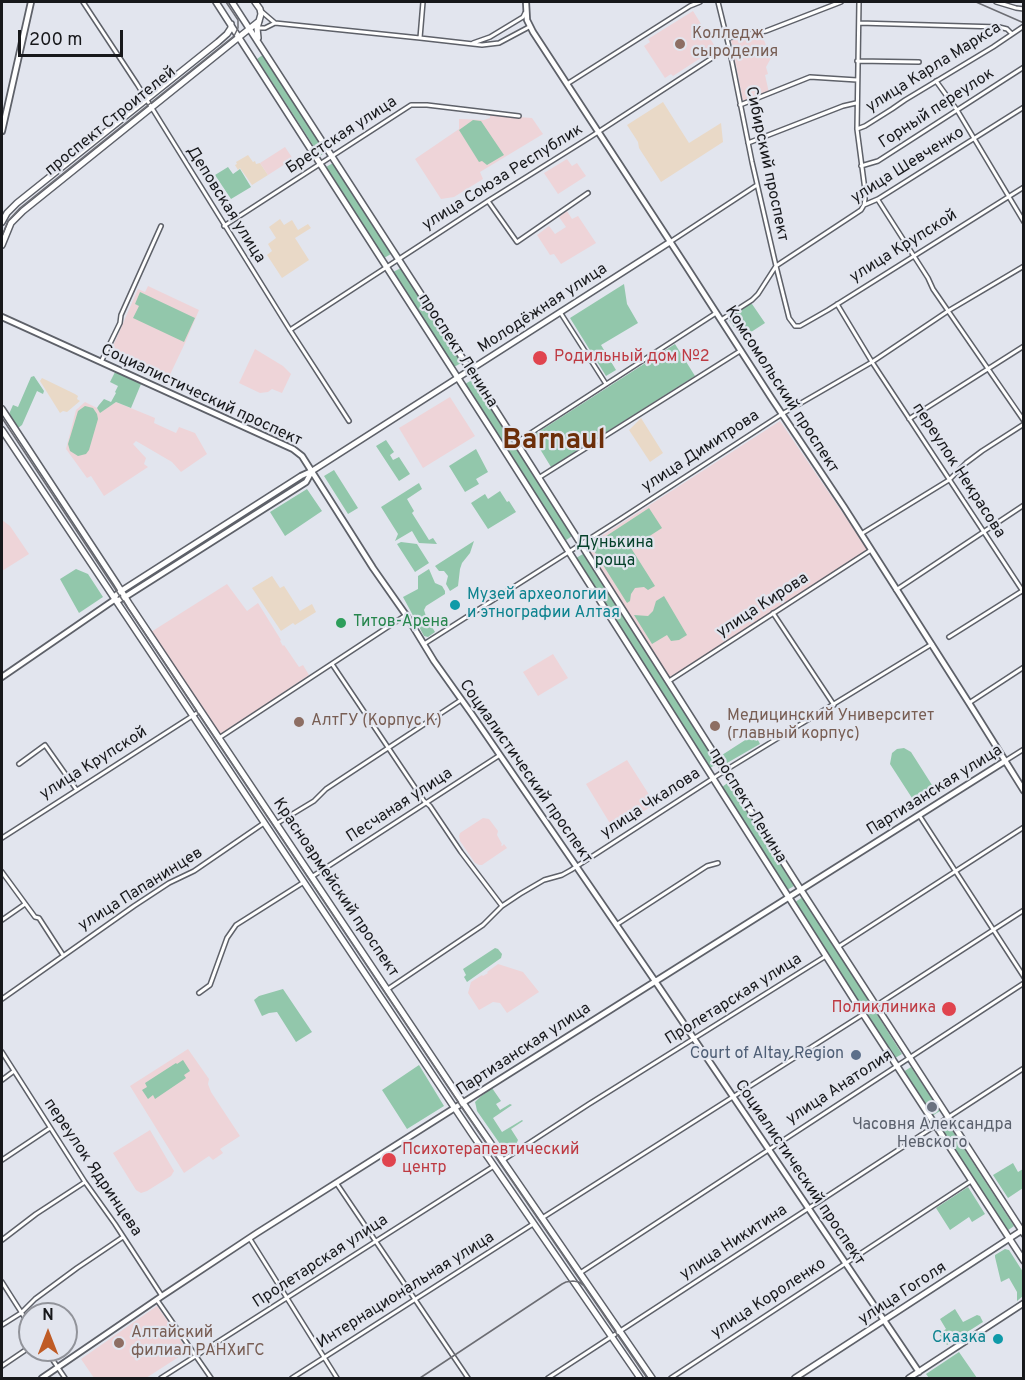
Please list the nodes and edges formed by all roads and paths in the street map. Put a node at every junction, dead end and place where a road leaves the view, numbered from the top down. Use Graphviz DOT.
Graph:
graph roads {
  1 [pos="31,2"];
  2 [pos="82,2"];
  3 [pos="216,2"];
  4 [pos="232,2"];
  5 [pos="255,2"];
  6 [pos="423,2"];
  7 [pos="526,2"];
  8 [pos="700,2"];
  9 [pos="717,2"];
  10 [pos="841,2"];
  11 [pos="859,2"];
  12 [pos="996,2"];
  13 [pos="260,9"];
  14 [pos="1023,9"];
  15 [pos="525,13"];
  16 [pos="259,21"];
  17 [pos="859,23"];
  18 [pos="231,24"];
  19 [pos="275,24"];
  20 [pos="530,26"];
  21 [pos="1023,26"];
  22 [pos="249,28"];
  23 [pos="257,28"];
  24 [pos="1012,34"];
  25 [pos="239,37"];
  26 [pos="420,38"];
  27 [pos="727,38"];
  28 [pos="259,42"];
  29 [pos="468,45"];
  30 [pos="729,47"];
  31 [pos="247,50"];
  32 [pos="857,61"];
  33 [pos="919,62"];
  34 [pos="1023,67"];
  35 [pos="857,80"];
  36 [pos="936,81"];
  37 [pos="567,84"];
  38 [pos="145,99"];
  39 [pos="856,103"];
  40 [pos="740,105"];
  41 [pos="4,106"];
  42 [pos="1023,107"];
  43 [pos="150,108"];
  44 [pos="957,110"];
  45 [pos="519,116"];
  46 [pos="857,129"];
  47 [pos="2,131"];
  48 [pos="598,132"];
  49 [pos="974,139"];
  50 [pos="748,143"];
  51 [pos="332,157"];
  52 [pos="321,164"];
  53 [pos="861,166"];
  54 [pos="59,169"];
  55 [pos="65,176"];
  56 [pos="757,185"];
  57 [pos="1023,187"];
  58 [pos="588,193"];
  59 [pos="1008,197"];
  60 [pos="878,199"];
  61 [pos="488,201"];
  62 [pos="864,205"];
  63 [pos="2,218"];
  64 [pos="1023,222"];
  65 [pos="160,226"];
  66 [pos="224,226"];
  67 [pos="670,242"];
  68 [pos="2,245"];
  69 [pos="914,255"];
  70 [pos="398,259"];
  71 [pos="387,266"];
  72 [pos="776,266"];
  73 [pos="1023,266"];
  74 [pos="837,304"];
  75 [pos="948,311"];
  76 [pos="560,312"];
  77 [pos="716,313"];
  78 [pos="2,317"];
  79 [pos="721,320"];
  80 [pos="797,327"];
  81 [pos="290,330"];
  82 [pos="1023,346"];
  83 [pos="740,351"];
  84 [pos="872,362"];
  85 [pos="101,363"];
  86 [pos="470,370"];
  87 [pos="987,370"];
  88 [pos="458,378"];
  89 [pos="606,384"];
  90 [pos="2,409"];
  91 [pos="782,414"];
  92 [pos="909,418"];
  93 [pos="349,421"];
  94 [pos="1023,423"];
  95 [pos="2,430"];
  96 [pos="516,443"];
  97 [pos="312,471"];
  98 [pos="539,478"];
  99 [pos="949,480"];
  100 [pos="1023,505"];
  101 [pos="983,532"];
  102 [pos="861,534"];
  103 [pos="581,545"];
  104 [pos="871,550"];
  105 [pos="569,552"];
  106 [pos="896,590"];
  107 [pos="121,591"];
  108 [pos="1023,591"];
  109 [pos="125,597"];
  110 [pos="114,600"];
  111 [pos="773,613"];
  112 [pos="406,615"];
  113 [pos="949,638"];
  114 [pos="424,644"];
  115 [pos="932,644"];
  116 [pos="332,664"];
  117 [pos="1023,667"];
  118 [pos="2,677"];
  119 [pos="668,681"];
  120 [pos="461,700"];
  121 [pos="969,703"];
  122 [pos="834,705"];
  123 [pos="200,711"];
  124 [pos="192,716"];
  125 [pos="219,738"];
  126 [pos="389,747"];
  127 [pos="1023,749"];
  128 [pos="500,755"];
  129 [pos="1005,761"];
  130 [pos="19,764"];
  131 [pos="725,771"];
  132 [pos="713,778"];
  133 [pos="76,789"];
  134 [pos="1023,791"];
  135 [pos="427,803"];
  136 [pos="919,815"];
  137 [pos="264,823"];
  138 [pos="276,824"];
  139 [pos="1023,827"];
  140 [pos="2,838"];
  141 [pos="718,863"];
  142 [pos="576,867"];
  143 [pos="2,872"];
  144 [pos="956,872"];
  145 [pos="312,877"];
  146 [pos="304,882"];
  147 [pos="801,890"];
  148 [pos="789,898"];
  149 [pos="25,904"];
  150 [pos="502,906"];
  151 [pos="1023,910"];
  152 [pos="2,920"];
  153 [pos="616,925"];
  154 [pos="993,929"];
  155 [pos="838,947"];
  156 [pos="63,955"];
  157 [pos="826,956"];
  158 [pos="370,964"];
  159 [pos="362,969"];
  160 [pos="1023,977"];
  161 [pos="655,981"];
  162 [pos="1023,983"];
  163 [pos="387,989"];
  164 [pos="199,993"];
  165 [pos="2,999"];
  166 [pos="876,1006"];
  167 [pos="863,1014"];
  168 [pos="693,1039"];
  169 [pos="2,1053"];
  170 [pos="911,1056"];
  171 [pos="897,1065"];
  172 [pos="1023,1068"];
  173 [pos="14,1071"];
  174 [pos="2,1080"];
  175 [pos="732,1097"];
  176 [pos="463,1103"];
  177 [pos="455,1108"];
  178 [pos="948,1118"];
  179 [pos="935,1125"];
  180 [pos="50,1128"];
  181 [pos="768,1150"];
  182 [pos="2,1160"];
  183 [pos="503,1160"];
  184 [pos="494,1166"];
  185 [pos="516,1180"];
  186 [pos="971,1181"];
  187 [pos="85,1182"];
  188 [pos="336,1183"];
  189 [pos="508,1186"];
  190 [pos="808,1208"];
  191 [pos="542,1218"];
  192 [pos="534,1224"];
  193 [pos="1023,1231"];
  194 [pos="123,1236"];
  195 [pos="250,1239"];
  196 [pos="1009,1239"];
  197 [pos="2,1240"];
  198 [pos="375,1241"];
  199 [pos="1023,1261"];
  200 [pos="846,1263"];
  201 [pos="580,1273"];
  202 [pos="2,1283"];
  203 [pos="159,1298"];
  204 [pos="286,1298"];
  205 [pos="414,1299"];
  206 [pos="33,1302"];
  207 [pos="1023,1303"];
  208 [pos="18,1308"];
  209 [pos="18,1315"];
  210 [pos="884,1320"];
  211 [pos="2,1325"];
  212 [pos="620,1332"];
  213 [pos="612,1337"];
  214 [pos="18,1355"];
  215 [pos="195,1356"];
  216 [pos="324,1357"];
  217 [pos="54,1362"];
  218 [pos="2,1366"];
  219 [pos="58,1368"];
  220 [pos="918,1375"];
  221 [pos="42,1378"];
  222 [pos="65,1378"];
  223 [pos="161,1378"];
  224 [pos="211,1378"];
  225 [pos="292,1378"];
  226 [pos="337,1378"];
  227 [pos="468,1378"];
  228 [pos="548,1378"];
  229 [pos="640,1378"];
  230 [pos="652,1378"];
  231 [pos="671,1378"];
  232 [pos="795,1378"];
  233 [pos="909,1378"];
  1 -- 41 [label="street"];
  2 -- 38 [label="street, Деповская улица"];
  3 -- 18 [label="main road, проспект Ленина"];
  4 -- 22 [label="main road, проспект Ленина"];
  5 -- 13 [label="main road"];
  6 -- 26 [label="street"];
  7 -- 15 [label="street, Комсомольский проспект"];
  8 -- 37 [label="street"];
  9 -- 27 [label="street, Сибирский проспект"];
  10 -- 27 [label="street"];
  11 -- 17 [label="street"];
  12 -- 14 [label="street"];
  13 -- 16 [label="main road, проспект Ленина"];
  13 -- 19 [label="street"];
  15 -- 20 [label="street, Комсомольский проспект"];
  15 -- 29 [label="street"];
  16 -- 22 [label="main road, проспект Строителей"];
  16 -- 23 [label="main road, проспект Ленина"];
  17 -- 24 [label="street"];
  17 -- 32 [label="street"];
  18 -- 25 [label="main road, проспект Ленина"];
  18 -- 38 [label="main road, проспект Строителей"];
  19 -- 23 [label="street"];
  19 -- 26 [label="street"];
  20 -- 29 [label="street"];
  20 -- 37 [label="street, Комсомольский проспект"];
  21 -- 24 [label="street, улица Карла Маркса"];
  22 -- 23 [label="street"];
  22 -- 25 [label="main road, проспект Строителей"];
  22 -- 28 [label="main road, проспект Ленина"];
  23 -- 28 [label="main road, проспект Ленина"];
  24 -- 36 [label="street, улица Карла Маркса"];
  25 -- 31 [label="main road, проспект Ленина"];
  25 -- 43 [label="main road, проспект Строителей"];
  26 -- 29 [label="street"];
  27 -- 30 [label="street, Сибирский проспект"];
  28 -- 31 [label="main road"];
  28 -- 51 [label="main road, проспект Ленина"];
  30 -- 40 [label="street, Сибирский проспект"];
  30 -- 48 [label="street, улица Союза Республик"];
  31 -- 52 [label="main road, проспект Ленина"];
  32 -- 33 [label="street"];
  32 -- 35 [label="street"];
  34 -- 44 [label="street, Горный переулок"];
  35 -- 39 [label="street"];
  35 -- 40 [label="street"];
  36 -- 44 [label="street"];
  36 -- 46 [label="street, улица Карла Маркса"];
  37 -- 48 [label="street, Комсомольский проспект"];
  38 -- 43 [label="street, Деповская улица"];
  38 -- 54 [label="main road, проспект Строителей"];
  39 -- 46 [label="street"];
  39 -- 50 [label="street"];
  40 -- 50 [label="street, Сибирский проспект"];
  41 -- 47 [label="street"];
  42 -- 49 [label="street, улица Шевченко"];
  43 -- 55 [label="main road, проспект Строителей"];
  43 -- 66 [label="street, Деповская улица"];
  44 -- 49 [label="street"];
  44 -- 53 [label="street, Горный переулок"];
  45 -- 51 [label="street, Брестская улица"];
  46 -- 53 [label="street"];
  48 -- 61 [label="street, улица Союза Республик"];
  48 -- 67 [label="street, Комсомольский проспект"];
  49 -- 59 [label="street"];
  49 -- 60 [label="street, улица Шевченко"];
  50 -- 56 [label="street, Сибирский проспект"];
  51 -- 52 [label="street, Брестская улица"];
  51 -- 70 [label="main road, проспект Ленина"];
  52 -- 66 [label="street, Брестская улица"];
  52 -- 71 [label="main road, проспект Ленина"];
  53 -- 62 [label="street"];
  54 -- 55 [label="main road"];
  54 -- 63 [label="main road, проспект Строителей"];
  55 -- 68 [label="main road, проспект Строителей"];
  56 -- 67 [label="street, Молодёжная улица"];
  56 -- 72 [label="street, Сибирский проспект"];
  57 -- 59 [label="street, улица Крупской"];
  58 -- 61 [label="street"];
  59 -- 64 [label="street"];
  59 -- 69 [label="street, улица Крупской"];
  60 -- 62 [label="street, улица Шевченко"];
  60 -- 69 [label="street"];
  61 -- 70 [label="street, улица Союза Республик"];
  62 -- 72 [label="street, улица Шевченко"];
  65 -- 85 [label="street"];
  66 -- 81 [label="street, Деповская улица"];
  67 -- 76 [label="street, Молодёжная улица"];
  67 -- 77 [label="street, Комсомольский проспект"];
  69 -- 74 [label="street, улица Крупской"];
  69 -- 75 [label="street"];
  70 -- 71 [label="street, улица Союза Республик"];
  70 -- 86 [label="main road, проспект Ленина"];
  71 -- 81 [label="street, улица Союза Республик"];
  71 -- 88 [label="main road, проспект Ленина"];
  72 -- 79 [label="street"];
  72 -- 80 [label="street, Сибирский проспект"];
  73 -- 75 [label="street, улица Димитрова"];
  74 -- 80 [label="street, улица Крупской"];
  74 -- 84 [label="street, переулок Некрасова"];
  75 -- 84 [label="street, улица Димитрова"];
  75 -- 87 [label="street"];
  76 -- 86 [label="street, Молодёжная улица"];
  76 -- 89 [label="street"];
  77 -- 79 [label="street, Комсомольский проспект"];
  77 -- 89 [label="street"];
  78 -- 85 [label="street, Социалистический проспект"];
  79 -- 83 [label="street, Комсомольский проспект"];
  81 -- 93 [label="street, Деповская улица"];
  82 -- 87 [label="street"];
  83 -- 91 [label="street, Комсомольский проспект"];
  83 -- 98 [label="street"];
  84 -- 91 [label="street, улица Димитрова"];
  84 -- 92 [label="street, переулок Некрасова"];
  85 -- 97 [label="street, Социалистический проспект"];
  86 -- 88 [label="street, Молодёжная улица"];
  86 -- 96 [label="main road, проспект Ленина"];
  87 -- 92 [label="street"];
  87 -- 94 [label="street"];
  88 -- 97 [label="street, Молодёжная улица"];
  88 -- 105 [label="main road, проспект Ленина"];
  89 -- 96 [label="street"];
  90 -- 107 [label="main road, Красноармейский проспект"];
  91 -- 102 [label="street, Комсомольский проспект"];
  91 -- 103 [label="street, улица Димитрова"];
  92 -- 99 [label="street, переулок Некрасова"];
  94 -- 99 [label="street"];
  95 -- 110 [label="main road, Красноармейский проспект"];
  96 -- 98 [label="main road, проспект Ленина"];
  97 -- 107 [label="street, Молодёжная улица"];
  97 -- 109 [label="street, Молодёжная улица"];
  97 -- 112 [label="street, Социалистический проспект"];
  98 -- 103 [label="main road, проспект Ленина"];
  99 -- 101 [label="street, переулок Некрасова"];
  99 -- 102 [label="street"];
  100 -- 101 [label="street"];
  101 -- 106 [label="street"];
  101 -- 108 [label="street, переулок Некрасова"];
  102 -- 104 [label="street, Комсомольский проспект"];
  103 -- 105 [label="street, улица Димитрова"];
  103 -- 119 [label="main road, проспект Ленина"];
  104 -- 106 [label="street, Комсомольский проспект"];
  104 -- 111 [label="street, улица Кирова"];
  105 -- 114 [label="street, улица Димитрова"];
  105 -- 132 [label="main road, проспект Ленина"];
  106 -- 115 [label="street, Комсомольский проспект"];
  107 -- 109 [label="main road, Красноармейский проспект"];
  107 -- 110 [label="street, Молодёжная улица"];
  108 -- 113 [label="street"];
  109 -- 110 [label="street, Молодёжная улица"];
  109 -- 123 [label="main road, Красноармейский проспект"];
  110 -- 118 [label="street, Молодёжная улица"];
  110 -- 124 [label="main road, Красноармейский проспект"];
  111 -- 119 [label="street, улица Кирова"];
  111 -- 122 [label="street"];
  112 -- 114 [label="street, Социалистический проспект"];
  112 -- 116 [label="street"];
  114 -- 120 [label="street, Социалистический проспект"];
  115 -- 121 [label="street, Комсомольский проспект"];
  115 -- 122 [label="street, улица Чкалова"];
  116 -- 125 [label="street"];
  116 -- 126 [label="street"];
  117 -- 121 [label="street"];
  119 -- 131 [label="main road, проспект Ленина"];
  120 -- 126 [label="street"];
  120 -- 128 [label="street, Социалистический проспект"];
  121 -- 129 [label="street, Комсомольский проспект"];
  122 -- 131 [label="street, улица Чкалова"];
  123 -- 124 [label="street, улица Крупской"];
  123 -- 125 [label="main road, Красноармейский проспект"];
  124 -- 133 [label="street, улица Крупской"];
  124 -- 137 [label="main road, Красноармейский проспект"];
  125 -- 138 [label="main road, Красноармейский проспект"];
  126 -- 135 [label="street"];
  126 -- 138 [label="street"];
  127 -- 129 [label="street, Партизанская улица"];
  128 -- 135 [label="street, Песчаная улица"];
  128 -- 142 [label="street, Социалистический проспект"];
  129 -- 134 [label="street, Комсомольский проспект"];
  129 -- 136 [label="street, Партизанская улица"];
  130 -- 133 [label="street"];
  131 -- 132 [label="street, улица Чкалова"];
  131 -- 147 [label="main road, проспект Ленина"];
  132 -- 142 [label="street, улица Чкалова"];
  132 -- 148 [label="main road, проспект Ленина"];
  133 -- 140 [label="street, улица Крупской"];
  135 -- 145 [label="street, Песчаная улица"];
  135 -- 150 [label="street"];
  136 -- 144 [label="street"];
  136 -- 147 [label="street, Партизанская улица"];
  137 -- 146 [label="main road, Красноармейский проспект"];
  137 -- 156 [label="street, улица Папанинцев"];
  138 -- 145 [label="main road, Красноармейский проспект"];
  139 -- 144 [label="street"];
  141 -- 153 [label="street"];
  142 -- 150 [label="street, улица Чкалова"];
  142 -- 153 [label="street, Социалистический проспект"];
  143 -- 149 [label="street"];
  144 -- 154 [label="street"];
  144 -- 155 [label="street"];
  145 -- 158 [label="main road, Красноармейский проспект"];
  146 -- 159 [label="main road, Красноармейский проспект"];
  146 -- 164 [label="street"];
  147 -- 148 [label="street, Партизанская улица"];
  147 -- 155 [label="main road, проспект Ленина"];
  148 -- 157 [label="main road, проспект Ленина"];
  148 -- 161 [label="street, Партизанская улица"];
  149 -- 152 [label="street"];
  149 -- 156 [label="street"];
  150 -- 163 [label="street, улица Чкалова"];
  151 -- 154 [label="street"];
  153 -- 161 [label="street, Социалистический проспект"];
  154 -- 160 [label="street"];
  154 -- 166 [label="street"];
  155 -- 166 [label="main road, проспект Ленина"];
  156 -- 165 [label="street, улица Папанинцев"];
  157 -- 167 [label="main road, проспект Ленина"];
  157 -- 168 [label="street, Пролетарская улица"];
  158 -- 159 [label="main road"];
  158 -- 163 [label="main road, Красноармейский проспект"];
  159 -- 177 [label="main road, Красноармейский проспект"];
  161 -- 168 [label="street, Социалистический проспект"];
  161 -- 176 [label="street, Партизанская улица"];
  162 -- 170 [label="street, улица Анатолия"];
  163 -- 176 [label="main road, Красноармейский проспект"];
  166 -- 170 [label="main road, проспект Ленина"];
  167 -- 171 [label="main road, проспект Ленина"];
  167 -- 175 [label="street"];
  168 -- 175 [label="street, Социалистический проспект"];
  168 -- 183 [label="street, Пролетарская улица"];
  169 -- 173 [label="street, переулок Ядринцева"];
  170 -- 171 [label="street, улица Анатолия"];
  170 -- 178 [label="main road, проспект Ленина"];
  171 -- 179 [label="main road, проспект Ленина"];
  171 -- 181 [label="street, улица Анатолия"];
  172 -- 178 [label="street, улица Никитина"];
  173 -- 174 [label="street"];
  173 -- 180 [label="street, переулок Ядринцева"];
  175 -- 181 [label="street, Социалистический проспект"];
  175 -- 191 [label="street"];
  176 -- 177 [label="street, Партизанская улица"];
  176 -- 183 [label="main road, Красноармейский проспект"];
  177 -- 184 [label="main road, Красноармейский проспект"];
  177 -- 188 [label="street, Партизанская улица"];
  178 -- 179 [label="street, улица Никитина"];
  178 -- 193 [label="main road, проспект Ленина"];
  179 -- 186 [label="main road, проспект Ленина"];
  179 -- 190 [label="street, улица Никитина"];
  180 -- 182 [label="street"];
  180 -- 187 [label="street, переулок Ядринцева"];
  181 -- 190 [label="street, Социалистический проспект"];
  181 -- 201 [label="street, улица Анатолия"];
  183 -- 185 [label="main road, Красноармейский проспект"];
  184 -- 189 [label="main road, Красноармейский проспект"];
  184 -- 198 [label="street, Пролетарская улица"];
  185 -- 189 [label="main road"];
  185 -- 191 [label="main road, Красноармейский проспект"];
  186 -- 196 [label="main road, проспект Ленина"];
  186 -- 200 [label="street, улица Короленко"];
  187 -- 194 [label="street, переулок Ядринцева"];
  187 -- 197 [label="street"];
  188 -- 195 [label="street, Партизанская улица"];
  188 -- 198 [label="street"];
  189 -- 192 [label="main road, Красноармейский проспект"];
  190 -- 200 [label="street, Социалистический проспект"];
  190 -- 212 [label="street, улица Никитина"];
  191 -- 201 [label="main road, Красноармейский проспект"];
  192 -- 205 [label="street, Интернациональная улица"];
  192 -- 213 [label="main road, Красноармейский проспект"];
  193 -- 196 [label="street, улица Гоголя"];
  194 -- 203 [label="street, переулок Ядринцева"];
  194 -- 206 [label="street"];
  195 -- 203 [label="street, Партизанская улица"];
  195 -- 204 [label="street"];
  196 -- 199 [label="main road, проспект Ленина"];
  196 -- 210 [label="street, улица Гоголя"];
  198 -- 204 [label="street, Пролетарская улица"];
  198 -- 205 [label="street"];
  200 -- 210 [label="street, Социалистический проспект"];
  200 -- 231 [label="street, улица Короленко"];
  201 -- 212 [label="main road, Красноармейский проспект"];
  202 -- 208 [label="street"];
  203 -- 215 [label="street, переулок Ядринцева"];
  203 -- 219 [label="street, Партизанская улица"];
  204 -- 215 [label="street, Пролетарская улица"];
  204 -- 216 [label="street"];
  205 -- 216 [label="street, Интернациональная улица"];
  205 -- 227 [label="street"];
  207 -- 220 [label="street"];
  209 -- 211 [label="street"];
  210 -- 220 [label="street, Социалистический проспект"];
  210 -- 232 [label="street, улица Гоголя"];
  212 -- 213 [label="street, улица Никитина"];
  212 -- 230 [label="main road, Красноармейский проспект"];
  213 -- 228 [label="street, улица Никитина"];
  213 -- 229 [label="main road, Красноармейский проспект"];
  214 -- 218 [label="street"];
  215 -- 223 [label="street, Пролетарская улица"];
  215 -- 224 [label="street, переулок Ядринцева"];
  216 -- 225 [label="street, Интернациональная улица"];
  216 -- 226 [label="street"];
  217 -- 219 [label="street"];
  219 -- 221 [label="street, Партизанская улица"];
  219 -- 222 [label="street"];
  220 -- 233 [label="street"];
}
